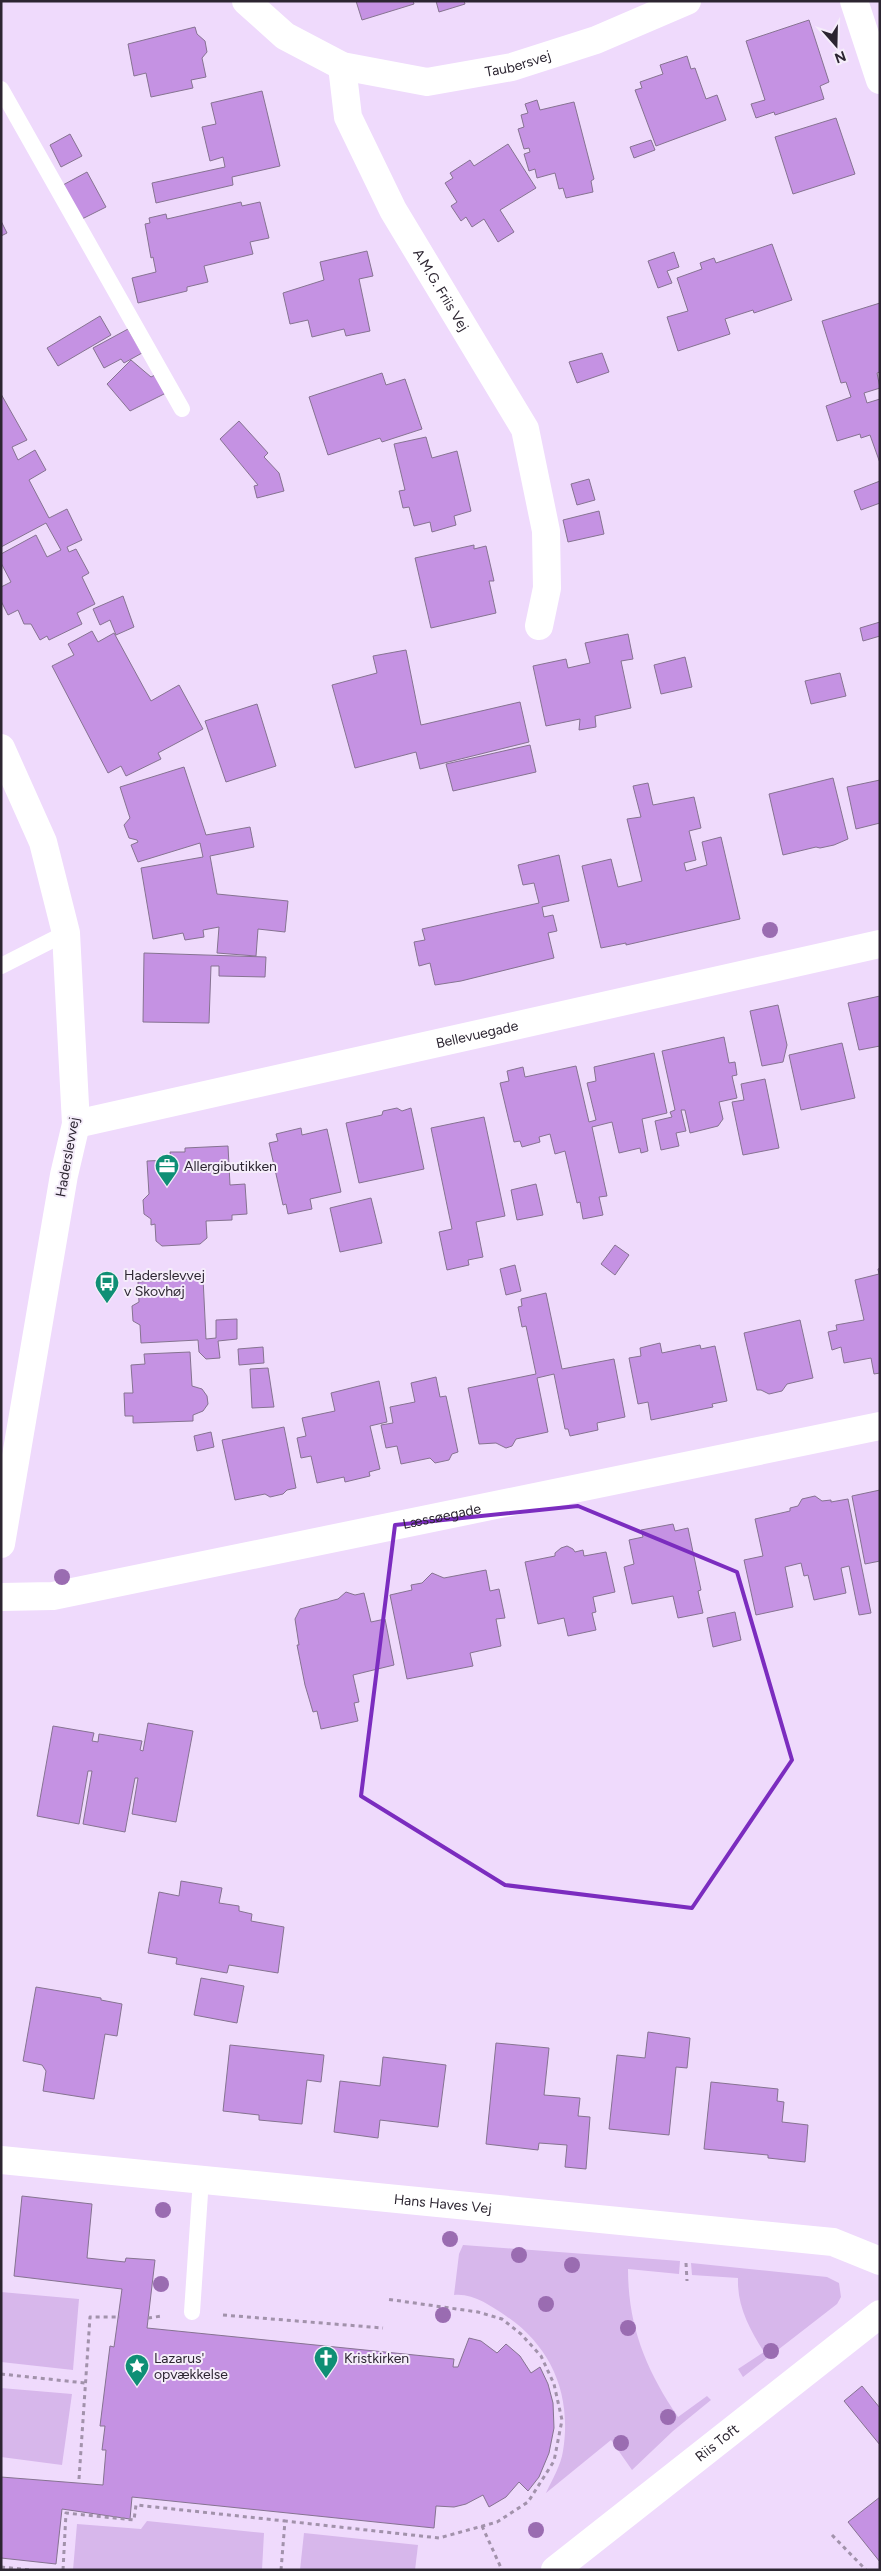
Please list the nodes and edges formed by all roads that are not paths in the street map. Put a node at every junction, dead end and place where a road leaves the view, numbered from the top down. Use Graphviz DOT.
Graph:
graph roads {
  1 [pos="246,1"];
  2 [pos="687,1"];
  3 [pos="854,1"];
  4 [pos="342,66"];
  5 [pos="880,80"];
  6 [pos="1,89"];
  7 [pos="182,409"];
  8 [pos="539,626"];
  9 [pos="1,748"];
  10 [pos="66,933"];
  11 [pos="880,944"];
  12 [pos="1,966"];
  13 [pos="76,1124"];
  14 [pos="880,1426"];
  15 [pos="4,1515"];
  16 [pos="1,1544"];
  17 [pos="1,1597"];
  18 [pos="1,2160"];
  19 [pos="201,2179"];
  20 [pos="880,2261"];
  21 [pos="192,2312"];
  22 [pos="880,2314"];
  23 [pos="555,2570"];
  1 -- 4 [label="street"];
  2 -- 4 [label="street, Taubersvej"];
  3 -- 5 [label="street"];
  4 -- 8 [label="street, A.M.G. Friis Vej"];
  6 -- 7 [label="lane"];
  9 -- 10 [label="street, Haderslevvej"];
  10 -- 12 [label="lane"];
  10 -- 13 [label="street, Haderslevvej"];
  11 -- 13 [label="street, Bellevuegade"];
  13 -- 15 [label="street, Haderslevvej"];
  14 -- 17 [label="street, Læssøegade"];
  15 -- 16 [label="street, Haderslevvej"];
  18 -- 19 [label="street, Hans Haves Vej"];
  19 -- 20 [label="street, Hans Haves Vej"];
  19 -- 21 [label="lane"];
  22 -- 23 [label="street, Riis Toft"];
}
